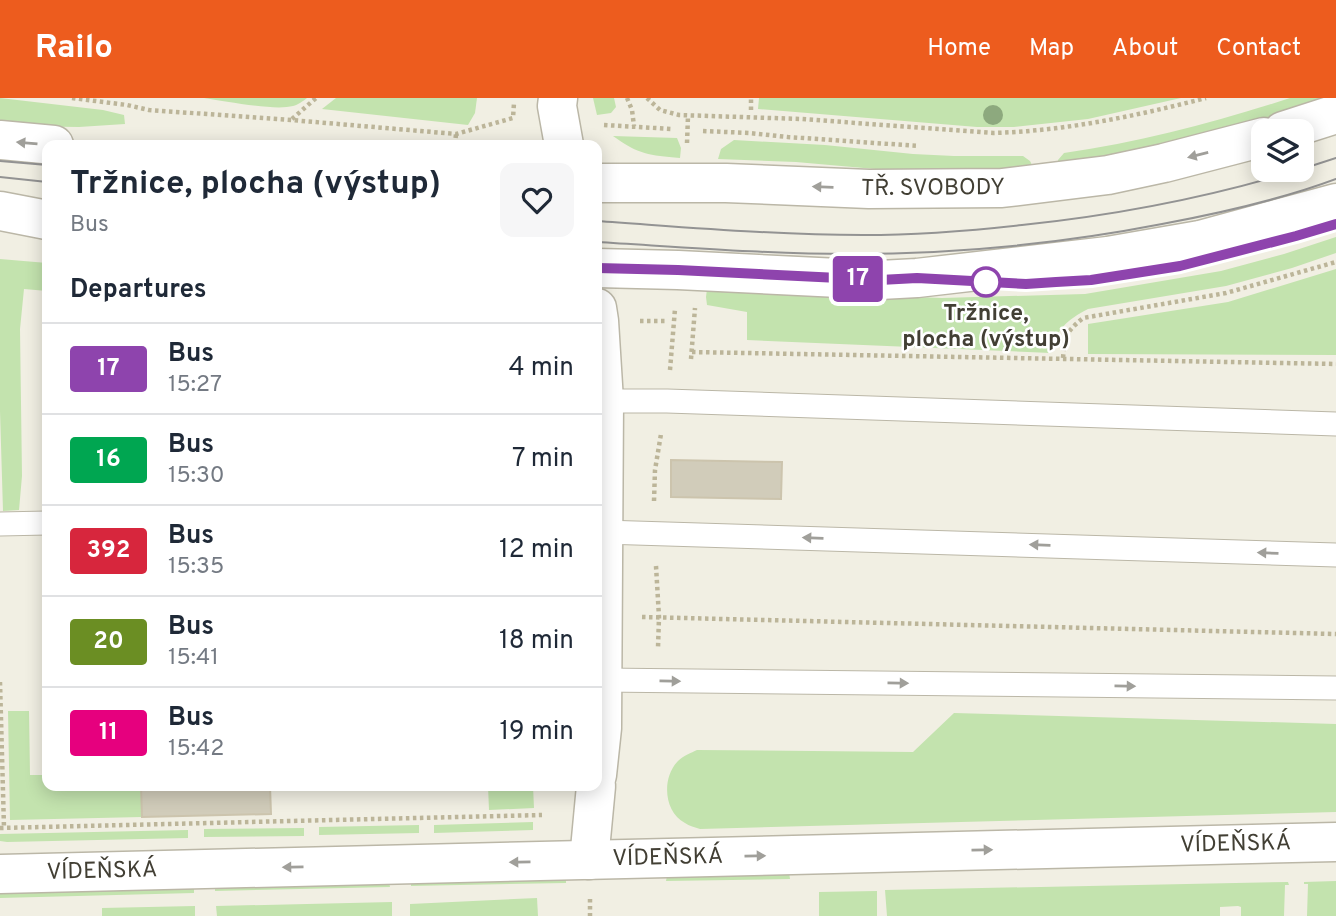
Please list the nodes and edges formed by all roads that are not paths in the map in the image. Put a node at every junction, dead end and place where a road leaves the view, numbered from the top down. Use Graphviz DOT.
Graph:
graph roads {
  1 [pos="558,98"];
  2 [pos="1336,114"];
  3 [pos="1314,121"];
  4 [pos="0,140"];
  5 [pos="563,140"];
  6 [pos="1251,140"];
  7 [pos="42,144"];
  8 [pos="602,183"];
  9 [pos="1336,203"];
  10 [pos="0,211"];
  11 [pos="42,219"];
  12 [pos="1336,224"];
  13 [pos="602,268"];
  14 [pos="917,278"];
  15 [pos="602,369"];
  16 [pos="604,401"];
  17 [pos="1336,424"];
  18 [pos="42,523"];
  19 [pos="0,524"];
  20 [pos="603,532"];
  21 [pos="1336,555"];
  22 [pos="602,680"];
  23 [pos="1336,688"];
  24 [pos="596,791"];
  25 [pos="1336,842"];
  26 [pos="589,860"];
  27 [pos="0,874"];
  1 -- 5 [label="street"];
  2 -- 3 [label="street"];
  7 -- 4 [label="street, one-way"];
  6 -- 8 [label="street, TŘ. SVOBODY, one-way"];
  9 -- 14 [label="street"];
  10 -- 11 [label="street"];
  12 -- 14 [label="street"];
  13 -- 14 [label="street"];
  15 -- 16 [label="street"];
  16 -- 17 [label="lane"];
  16 -- 20 [label="street"];
  18 -- 19 [label="lane"];
  21 -- 20 [label="lane, one-way"];
  20 -- 22 [label="street"];
  22 -- 23 [label="lane, one-way"];
  24 -- 26 [label="street"];
  26 -- 25 [label="street, VÍDEŇSKÁ, one-way"];
  26 -- 27 [label="street, VÍDEŇSKÁ, one-way"];
}
